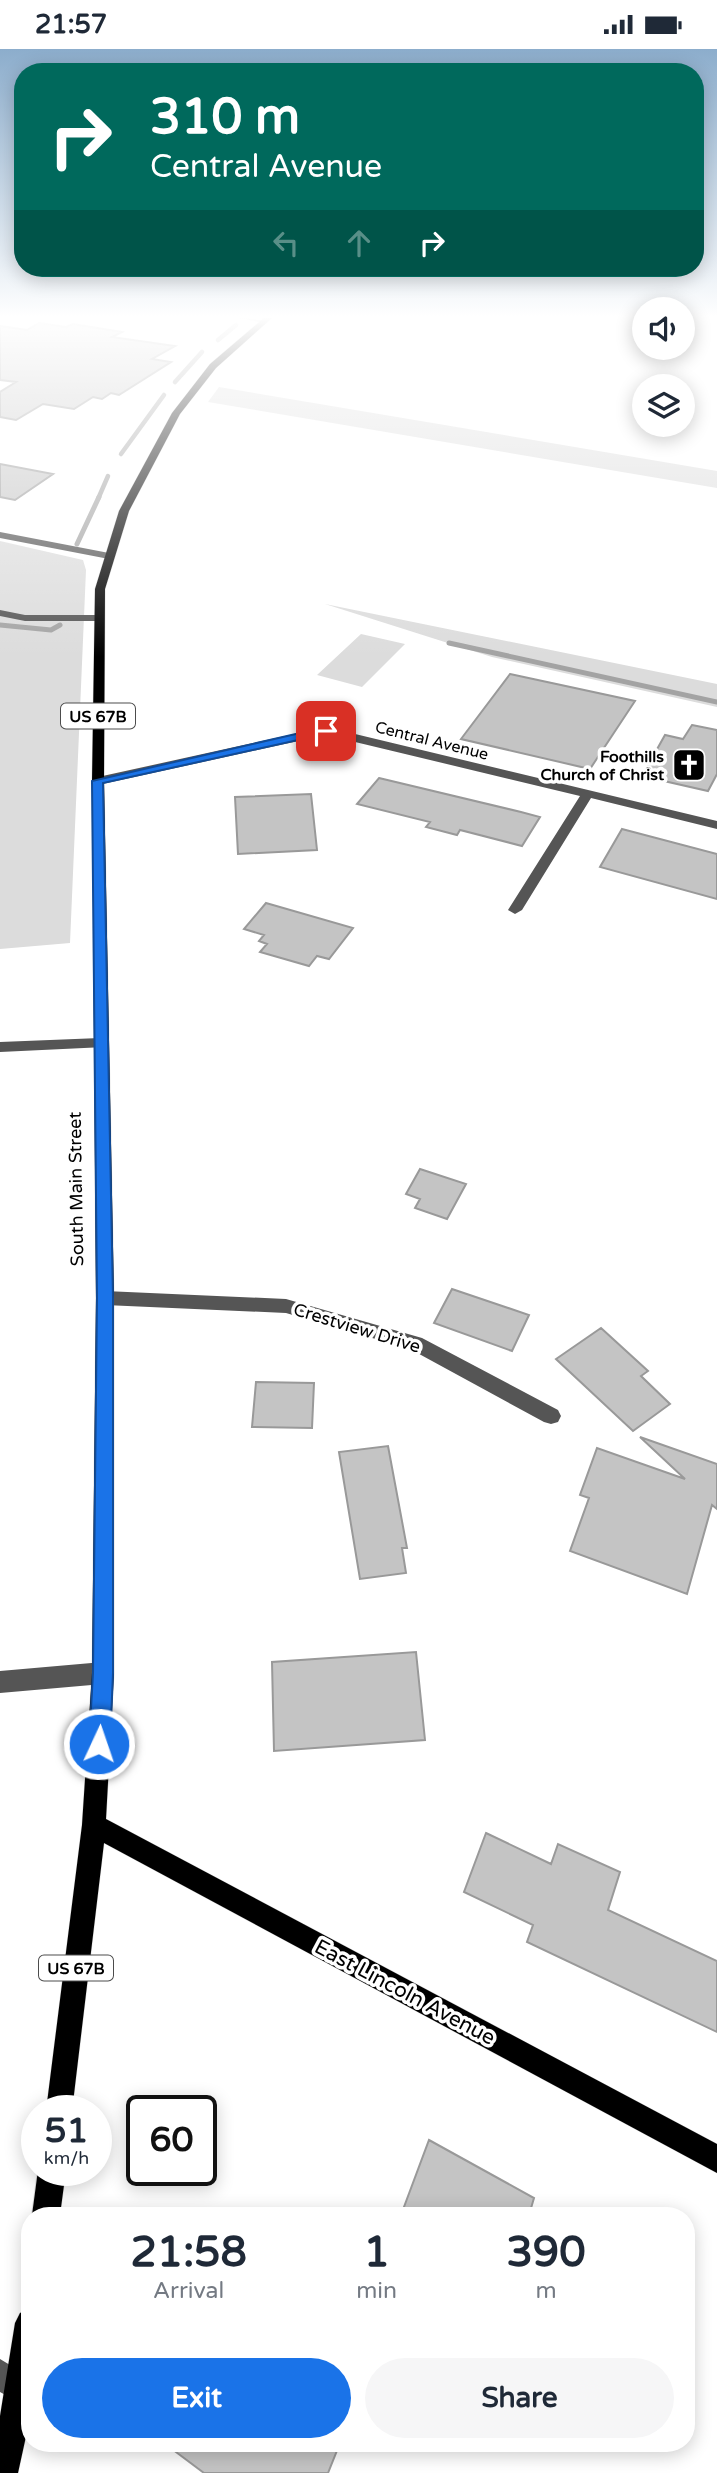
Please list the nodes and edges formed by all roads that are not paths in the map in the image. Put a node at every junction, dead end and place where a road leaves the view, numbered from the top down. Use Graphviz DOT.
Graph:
graph roads {
  1 [pos="166,431"];
  2 [pos="0,535"];
  3 [pos="109,557"];
  4 [pos="0,613"];
  5 [pos="97,618"];
  6 [pos="98,781"];
  7 [pos="587,794"];
  8 [pos="717,825"];
  9 [pos="515,910"];
  10 [pos="100,1043"];
  11 [pos="0,1047"];
  12 [pos="105,1298"];
  13 [pos="551,1416"];
  14 [pos="103,1673"];
  15 [pos="0,1682"];
  16 [pos="94,1825"];
  17 [pos="61,2095"];
  18 [pos="717,2159"];
  19 [pos="50,2186"];
  20 [pos="47,2207"];
  21 [pos="21,2349"];
  22 [pos="10,2381"];
  23 [pos="3,2473"];
  1 -- 3 [label="main road, South Main Street / US 67B"];
  2 -- 3 [label="street"];
  3 -- 5 [label="main road, South Main Street / US 67B"];
  4 -- 5 [label="street"];
  5 -- 6 [label="main road, South Main Street / US 67B"];
  6 -- 7 [label="street, Central Avenue"];
  6 -- 10 [label="main road, South Main Street / US 67B"];
  7 -- 8 [label="street, Central Avenue"];
  7 -- 9 [label="street"];
  10 -- 11 [label="street"];
  10 -- 12 [label="main road, South Main Street / US 67B"];
  12 -- 13 [label="street, Crestview Drive"];
  12 -- 14 [label="main road, South Main Street / US 67B"];
  14 -- 15 [label="street"];
  14 -- 16 [label="main road, South Main Street / US 67B"];
  16 -- 17 [label="main road, South Main Street / US 67B"];
  16 -- 18 [label="main road, East Lincoln Avenue"];
  19 -- 20 [label="main road"];
  21 -- 22 [label="main road"];
  22 -- 23 [label="main road"];
}
